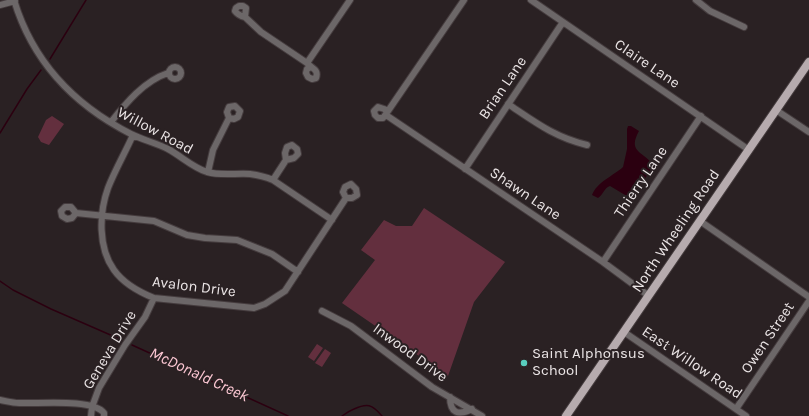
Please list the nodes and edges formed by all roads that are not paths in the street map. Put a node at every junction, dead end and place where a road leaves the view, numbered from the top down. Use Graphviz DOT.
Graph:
graph roads {
  1 [pos="15,0"];
  2 [pos="350,0"];
  3 [pos="464,0"];
  4 [pos="531,0"];
  5 [pos="696,0"];
  6 [pos="0,5"];
  7 [pos="245,17"];
  8 [pos="563,22"];
  9 [pos="744,27"];
  10 [pos="809,62"];
  11 [pos="168,73"];
  12 [pos="508,104"];
  13 [pos="776,110"];
  14 [pos="701,116"];
  15 [pos="229,118"];
  16 [pos="111,122"];
  17 [pos="809,132"];
  18 [pos="133,135"];
  19 [pos="586,145"];
  20 [pos="749,150"];
  21 [pos="286,160"];
  22 [pos="465,169"];
  23 [pos="208,172"];
  24 [pos="273,180"];
  25 [pos="346,198"];
  26 [pos="76,213"];
  27 [pos="101,216"];
  28 [pos="332,220"];
  29 [pos="700,221"];
  30 [pos="603,262"];
  31 [pos="298,272"];
  32 [pos="649,296"];
  33 [pos="809,297"];
  34 [pos="154,298"];
  35 [pos="809,301"];
  36 [pos="322,311"];
  37 [pos="624,332"];
  38 [pos="450,397"];
  39 [pos="0,400"];
  40 [pos="92,407"];
  41 [pos="472,409"];
  42 [pos="736,409"];
  43 [pos="91,416"];
  44 [pos="104,416"];
  45 [pos="482,416"];
  46 [pos="566,416"];
  47 [pos="746,416"];
  1 -- 6 [label="street"];
  1 -- 16 [label="street, Willow Road"];
  2 -- 7 [label="street"];
  3 -- 22 [label="street, Shawn Lane"];
  4 -- 8 [label="street, Claire Lane"];
  5 -- 9 [label="street"];
  8 -- 12 [label="street, Brian Lane"];
  8 -- 14 [label="street, Claire Lane"];
  10 -- 13 [label="main road, North Wheeling Road"];
  11 -- 16 [label="street"];
  12 -- 19 [label="street"];
  12 -- 22 [label="street, Brian Lane"];
  13 -- 17 [label="street"];
  13 -- 20 [label="main road, North Wheeling Road"];
  14 -- 20 [label="street, Claire Lane"];
  14 -- 30 [label="street, Thierry Lane"];
  15 -- 23 [label="street"];
  16 -- 18 [label="street, Willow Road"];
  18 -- 23 [label="street, Willow Road"];
  18 -- 27 [label="street, Avalon Drive"];
  20 -- 29 [label="main road, North Wheeling Road"];
  21 -- 24 [label="street"];
  22 -- 30 [label="street, Shawn Lane"];
  23 -- 24 [label="street, Willow Road"];
  24 -- 28 [label="street, Willow Road"];
  25 -- 28 [label="street, Avalon Drive"];
  26 -- 27 [label="street"];
  27 -- 31 [label="street"];
  27 -- 34 [label="street, Avalon Drive"];
  28 -- 31 [label="street, Avalon Drive"];
  29 -- 32 [label="main road, North Wheeling Road"];
  29 -- 33 [label="street"];
  30 -- 32 [label="street, Shawn Lane"];
  31 -- 34 [label="street, Avalon Drive"];
  32 -- 37 [label="main road, North Wheeling Road"];
  34 -- 40 [label="street, Geneva Drive"];
  35 -- 42 [label="street, Owen Street"];
  36 -- 38 [label="street, Inwood Drive"];
  37 -- 42 [label="street, East Willow Road"];
  37 -- 46 [label="main road, North Wheeling Road"];
  38 -- 41 [label="street, Inwood Drive"];
  38 -- 41 [label="street"];
  39 -- 40 [label="street"];
  40 -- 43 [label="street, Geneva Drive"];
  40 -- 44 [label="street"];
  41 -- 45 [label="street, Inwood Drive"];
  42 -- 47 [label="street, East Willow Road"];
}
